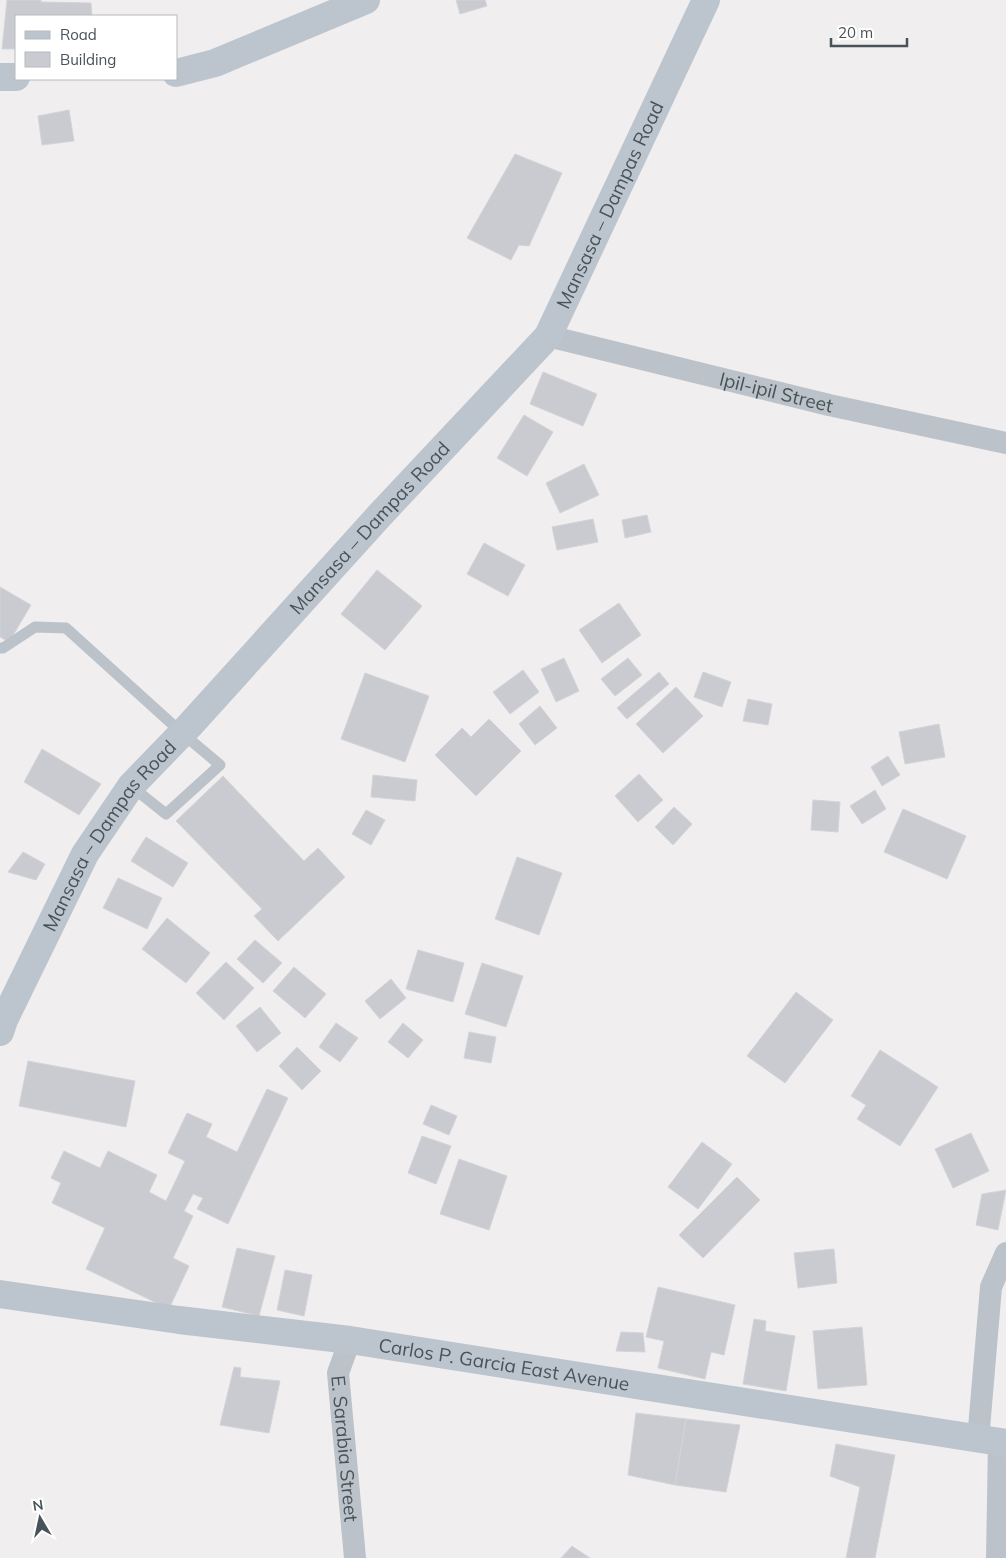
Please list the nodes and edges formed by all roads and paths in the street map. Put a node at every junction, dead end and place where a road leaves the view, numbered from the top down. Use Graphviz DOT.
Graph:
graph roads {
  1 [pos="366,0"];
  2 [pos="706,0"];
  3 [pos="178,72"];
  4 [pos="0,77"];
  5 [pos="15,77"];
  6 [pos="548,336"];
  7 [pos="1006,443"];
  8 [pos="0,648"];
  9 [pos="182,733"];
  10 [pos="131,786"];
  11 [pos="0,1032"];
  12 [pos="1006,1253"];
  13 [pos="0,1294"];
  14 [pos="350,1340"];
  15 [pos="994,1442"];
  16 [pos="355,1558"];
  17 [pos="997,1558"];
  1 -- 3 [label="main road"];
  2 -- 6 [label="main road, Mansasa – Dampas Road"];
  4 -- 5 [label="main road"];
  6 -- 7 [label="street, Ipil-ipil Street"];
  6 -- 9 [label="main road, Mansasa – Dampas Road"];
  8 -- 9 [label="lane"];
  9 -- 10 [label="main road, Mansasa – Dampas Road"];
  9 -- 10 [label="lane"];
  10 -- 11 [label="main road, Mansasa – Dampas Road"];
  12 -- 15 [label="street"];
  13 -- 14 [label="main road, Carlos P. Garcia East Avenue"];
  14 -- 15 [label="main road, Carlos P. Garcia East Avenue"];
  14 -- 16 [label="street, E. Sarabia Street"];
  15 -- 17 [label="street"];
}
